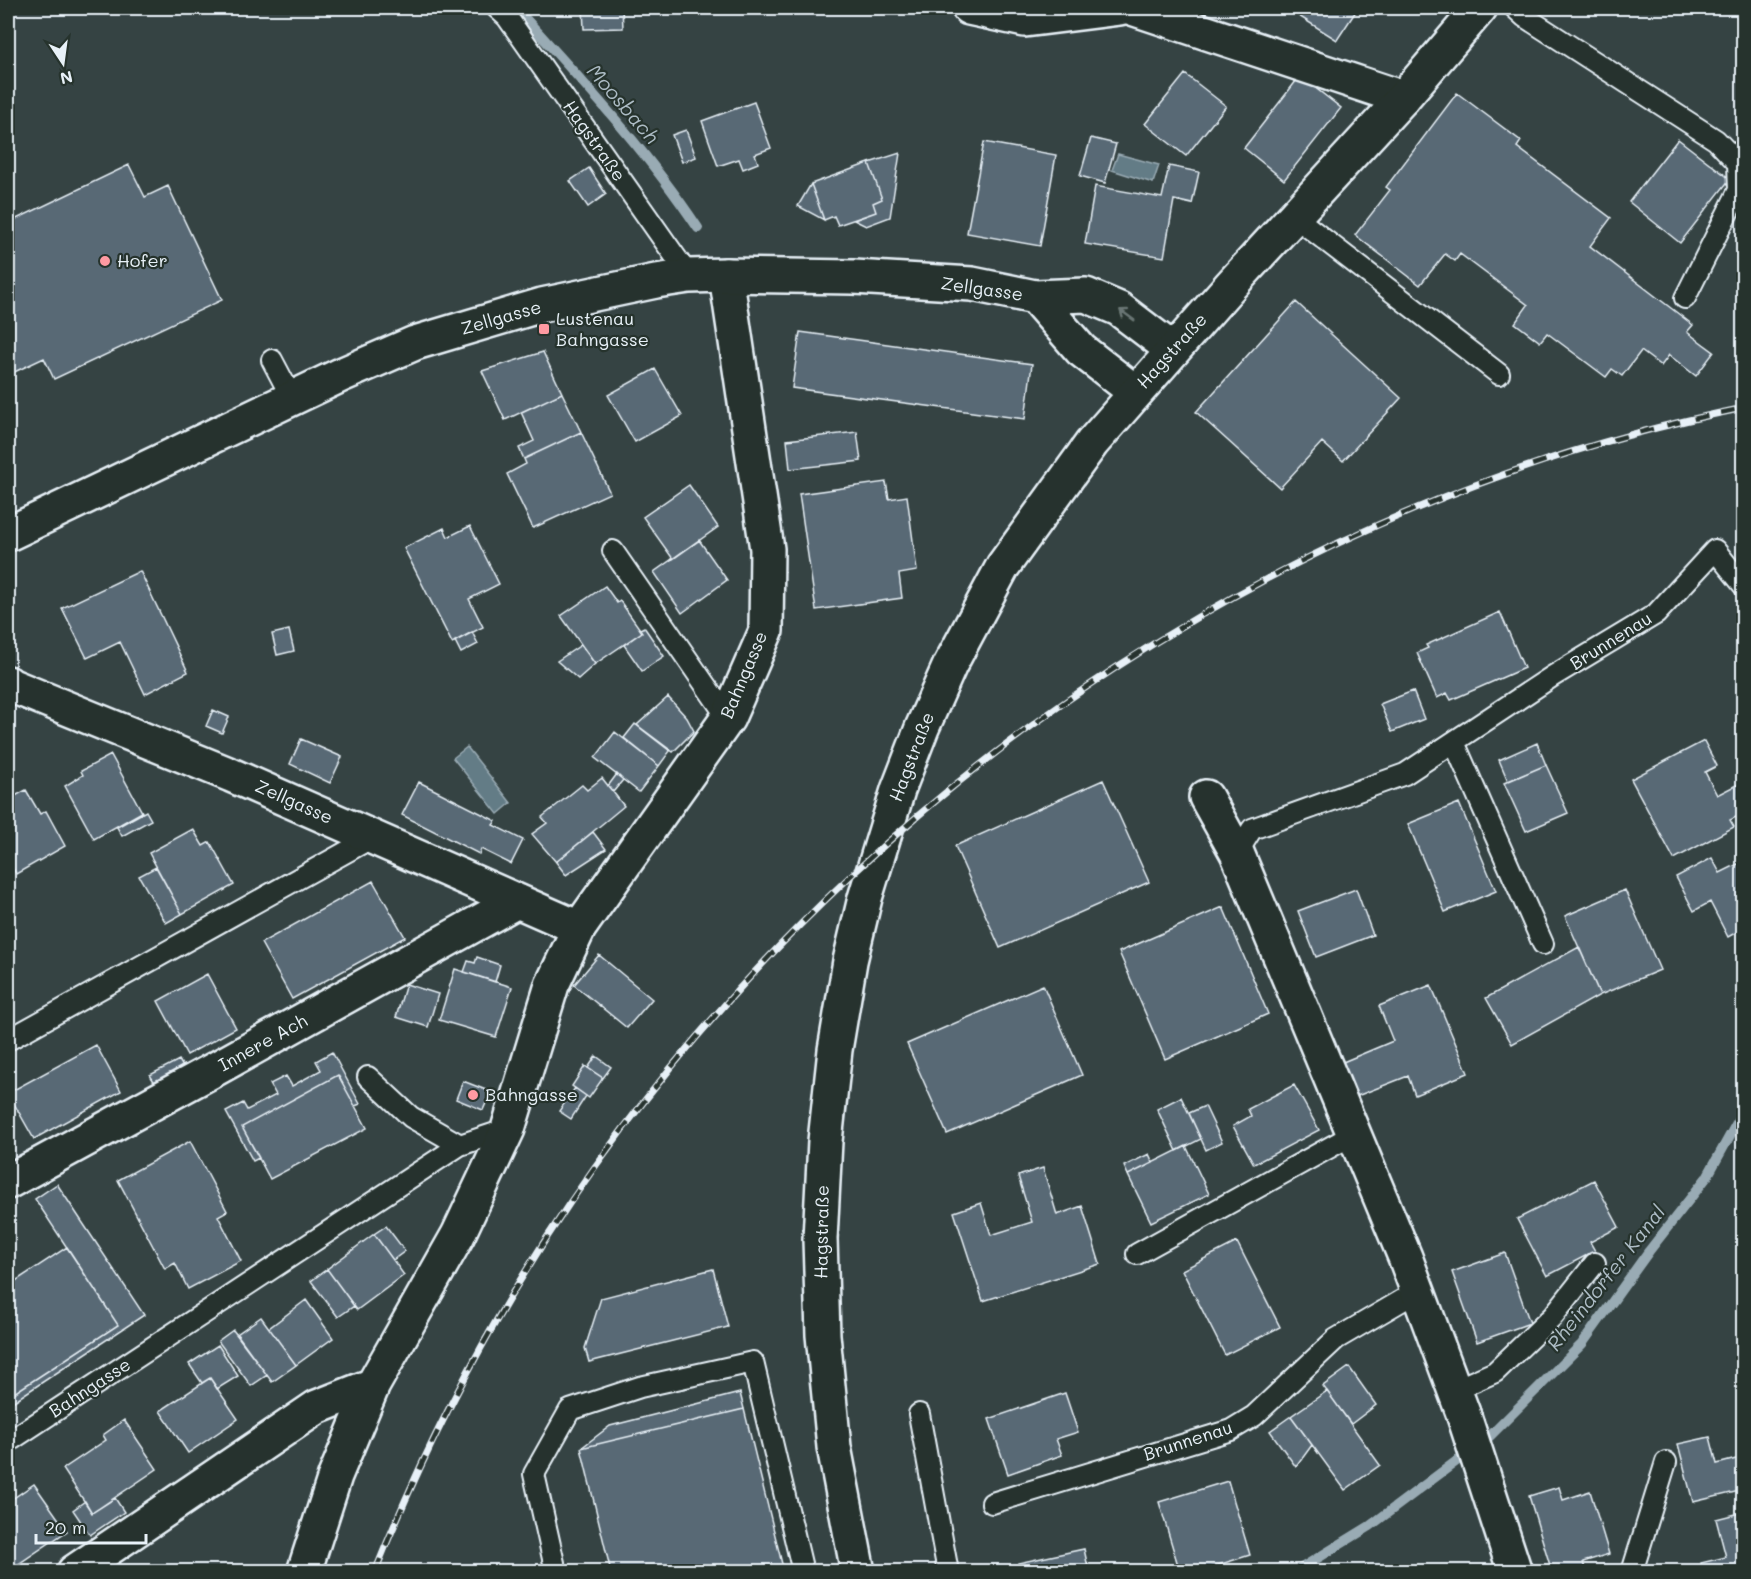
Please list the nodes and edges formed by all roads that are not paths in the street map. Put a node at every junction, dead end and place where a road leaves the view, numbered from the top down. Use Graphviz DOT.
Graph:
graph roads {
  1 [pos="497,8"];
  2 [pos="969,8"];
  3 [pos="1120,8"];
  4 [pos="1132,8"];
  5 [pos="1480,8"];
  6 [pos="1515,8"];
  7 [pos="1403,98"];
  8 [pos="1295,217"];
  9 [pos="726,275"];
  10 [pos="689,276"];
  11 [pos="1035,297"];
  12 [pos="1685,298"];
  13 [pos="1173,350"];
  14 [pos="272,360"];
  15 [pos="1499,374"];
  16 [pos="1135,392"];
  17 [pos="292,398"];
  18 [pos="8,534"];
  19 [pos="613,551"];
  20 [pos="1743,586"];
  21 [pos="8,682"];
  22 [pos="728,718"];
  23 [pos="1454,742"];
  24 [pos="1206,797"];
  25 [pos="373,837"];
  26 [pos="1238,853"];
  27 [pos="517,901"];
  28 [pos="579,928"];
  29 [pos="1543,944"];
  30 [pos="8,1040"];
  31 [pos="368,1077"];
  32 [pos="508,1129"];
  33 [pos="1354,1134"];
  34 [pos="460,1145"];
  35 [pos="8,1182"];
  36 [pos="1137,1254"];
  37 [pos="1595,1263"];
  38 [pos="1418,1291"];
  39 [pos="373,1385"];
  40 [pos="1459,1402"];
  41 [pos="919,1414"];
  42 [pos="8,1442"];
  43 [pos="1666,1462"];
  44 [pos="992,1503"];
  45 [pos="74,1572"];
  46 [pos="304,1572"];
  47 [pos="556,1572"];
  48 [pos="803,1572"];
  49 [pos="858,1572"];
  50 [pos="948,1572"];
  51 [pos="1515,1572"];
  52 [pos="1632,1572"];
  1 -- 10 [label="lane, Hagstraße"];
  2 -- 3 [label="street"];
  4 -- 7 [label="street"];
  5 -- 7 [label="street, Hagstraße"];
  6 -- 12 [label="lane"];
  7 -- 8 [label="street, Hagstraße"];
  8 -- 13 [label="street, Hagstraße"];
  8 -- 15 [label="lane"];
  9 -- 10 [label="street, Zellgasse"];
  9 -- 11 [label="street, Zellgasse"];
  9 -- 22 [label="street, Bahngasse"];
  10 -- 17 [label="street, Zellgasse"];
  13 -- 11 [label="street, Zellgasse, one-way"];
  11 -- 16 [label="street, Zellgasse"];
  13 -- 16 [label="street, Hagstraße"];
  14 -- 17 [label="lane"];
  16 -- 49 [label="street, Hagstraße"];
  17 -- 18 [label="street, Zellgasse"];
  19 -- 22 [label="lane"];
  20 -- 23 [label="lane, Brunnenau"];
  21 -- 25 [label="street, Zellgasse"];
  22 -- 28 [label="street, Bahngasse"];
  23 -- 26 [label="lane, Brunnenau"];
  23 -- 29 [label="lane"];
  24 -- 26 [label="street"];
  25 -- 27 [label="street, Zellgasse"];
  25 -- 30 [label="lane"];
  26 -- 33 [label="street"];
  27 -- 28 [label="street, Zellgasse"];
  27 -- 35 [label="street, Innere Ach"];
  28 -- 32 [label="street, Bahngasse"];
  31 -- 34 [label="lane"];
  32 -- 34 [label="lane, Bahngasse"];
  32 -- 39 [label="street, Bahngasse"];
  33 -- 36 [label="lane"];
  33 -- 38 [label="street"];
  34 -- 42 [label="lane, Bahngasse"];
  37 -- 40 [label="lane"];
  38 -- 40 [label="street"];
  38 -- 44 [label="lane, Brunnenau"];
  39 -- 45 [label="street"];
  39 -- 46 [label="street, Bahngasse"];
  40 -- 51 [label="street"];
  41 -- 50 [label="lane"];
  43 -- 52 [label="lane"];
  47 -- 48 [label="lane"];
}
